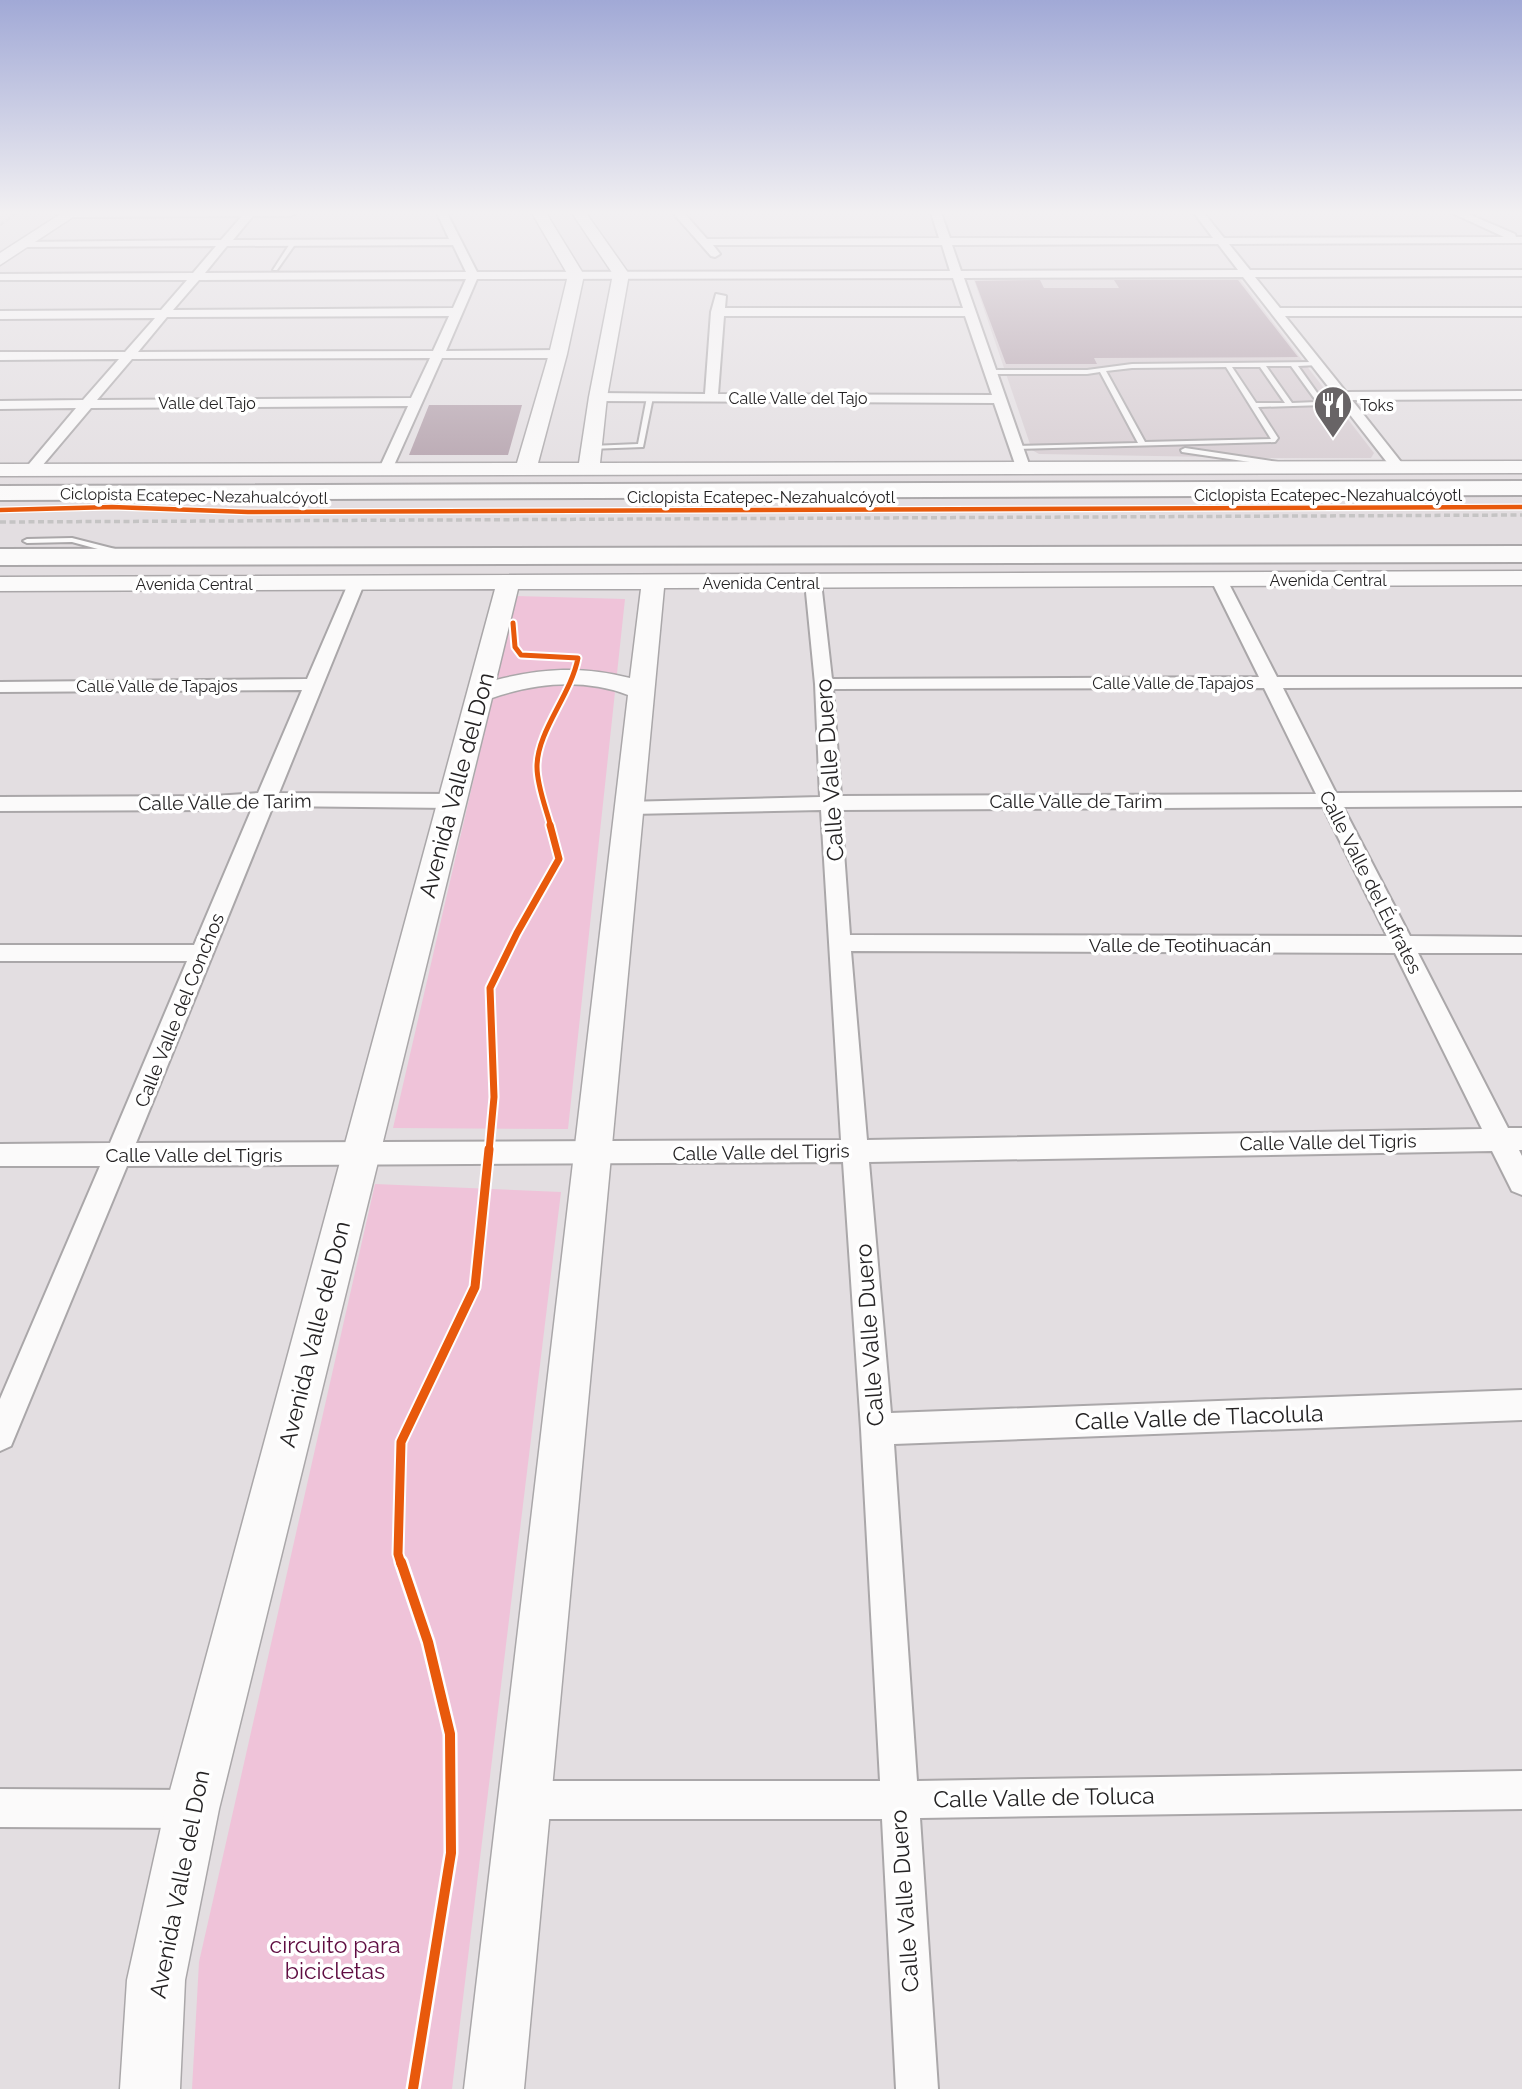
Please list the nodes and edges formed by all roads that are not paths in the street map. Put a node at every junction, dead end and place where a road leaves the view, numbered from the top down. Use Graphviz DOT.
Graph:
graph roads {
  1 [pos="166,310"];
  2 [pos="568,310"];
  3 [pos="614,310"];
  4 [pos="454,312"];
  5 [pos="717,312"];
  6 [pos="970,312"];
  7 [pos="1277,312"];
  8 [pos="1522,312"];
  9 [pos="163,314"];
  10 [pos="0,315"];
  11 [pos="558,354"];
  12 [pos="128,355"];
  13 [pos="436,355"];
  14 [pos="0,356"];
  15 [pos="1293,364"];
  16 [pos="1317,364"];
  17 [pos="1228,365"];
  18 [pos="1261,365"];
  19 [pos="1102,370"];
  20 [pos="989,372"];
  21 [pos="1522,395"];
  22 [pos="1342,396"];
  23 [pos="598,397"];
  24 [pos="650,397"];
  25 [pos="711,397"];
  26 [pos="999,399"];
  27 [pos="415,402"];
  28 [pos="85,404"];
  29 [pos="0,405"];
  30 [pos="1254,405"];
  31 [pos="1290,405"];
  32 [pos="1143,445"];
  33 [pos="590,458"];
  34 [pos="1019,458"];
  35 [pos="1296,467"];
  36 [pos="1398,467"];
  37 [pos="1522,467"];
  38 [pos="386,469"];
  39 [pos="526,469"];
  40 [pos="0,470"];
  41 [pos="31,470"];
  42 [pos="100,470"];
  43 [pos="1522,475"];
  44 [pos="1370,488"];
  45 [pos="1522,488"];
  46 [pos="293,492"];
  47 [pos="0,493"];
  48 [pos="27,541"];
  49 [pos="1522,554"];
  50 [pos="1178,556"];
  51 [pos="0,557"];
  52 [pos="134,557"];
  53 [pos="1522,577"];
  54 [pos="1219,580"];
  55 [pos="813,582"];
  56 [pos="508,583"];
  57 [pos="653,583"];
  58 [pos="0,584"];
  59 [pos="356,584"];
  60 [pos="1272,682"];
  61 [pos="1522,682"];
  62 [pos="314,684"];
  63 [pos="824,684"];
  64 [pos="0,687"];
  65 [pos="641,691"];
  66 [pos="480,693"];
  67 [pos="264,799"];
  68 [pos="1329,799"];
  69 [pos="1522,799"];
  70 [pos="450,801"];
  71 [pos="832,803"];
  72 [pos="0,804"];
  73 [pos="631,807"];
  74 [pos="839,943"];
  75 [pos="1404,946"];
  76 [pos="1522,946"];
  77 [pos="0,953"];
  78 [pos="203,953"];
  79 [pos="1511,1139"];
  80 [pos="855,1151"];
  81 [pos="594,1153"];
  82 [pos="0,1155"];
  83 [pos="120,1155"];
  84 [pos="360,1155"];
  85 [pos="1522,1183"];
  86 [pos="1522,1405"];
  87 [pos="877,1429"];
  88 [pos="0,1435"];
  89 [pos="1522,1790"];
  90 [pos="524,1800"];
  91 [pos="897,1800"];
  92 [pos="0,1808"];
  93 [pos="192,1809"];
  94 [pos="150,2089"];
  95 [pos="494,2089"];
  96 [pos="916,2089"];
  1 -- 9 [label="street"];
  2 -- 11 [label="street"];
  3 -- 23 [label="street"];
  4 -- 9 [label="street"];
  4 -- 13 [label="street"];
  5 -- 6 [label="street"];
  5 -- 25 [label="street"];
  6 -- 20 [label="street"];
  7 -- 8 [label="street"];
  7 -- 16 [label="street"];
  9 -- 10 [label="street"];
  9 -- 12 [label="street"];
  11 -- 13 [label="street"];
  11 -- 39 [label="street"];
  12 -- 13 [label="street"];
  12 -- 14 [label="street"];
  12 -- 28 [label="street"];
  13 -- 27 [label="street"];
  15 -- 16 [label="lane"];
  15 -- 18 [label="lane"];
  15 -- 31 [label="lane"];
  16 -- 22 [label="street"];
  17 -- 18 [label="lane"];
  17 -- 19 [label="lane"];
  17 -- 30 [label="lane"];
  18 -- 31 [label="lane"];
  19 -- 20 [label="lane"];
  19 -- 32 [label="lane"];
  20 -- 26 [label="street"];
  21 -- 22 [label="street"];
  22 -- 36 [label="street"];
  23 -- 24 [label="street, Calle Valle del Tajo"];
  23 -- 33 [label="street"];
  24 -- 25 [label="street, Calle Valle del Tajo"];
  24 -- 33 [label="lane"];
  25 -- 26 [label="street, Calle Valle del Tajo"];
  26 -- 34 [label="street"];
  27 -- 28 [label="street, Valle del Tajo"];
  27 -- 38 [label="street"];
  28 -- 29 [label="street, Valle del Tajo"];
  28 -- 41 [label="street"];
  30 -- 31 [label="lane"];
  30 -- 32 [label="lane"];
  32 -- 34 [label="lane"];
  32 -- 35 [label="lane"];
  33 -- 34 [label="street"];
  33 -- 39 [label="street"];
  34 -- 35 [label="street"];
  35 -- 36 [label="street"];
  36 -- 37 [label="street"];
  38 -- 39 [label="street"];
  38 -- 42 [label="street"];
  40 -- 41 [label="street"];
  41 -- 42 [label="street"];
  42 -- 46 [label="highway"];
  43 -- 44 [label="highway"];
  44 -- 45 [label="highway"];
  44 -- 46 [label="highway"];
  46 -- 47 [label="highway"];
  48 -- 52 [label="lane"];
  49 -- 50 [label="highway, Avenida Central"];
  50 -- 52 [label="highway, Avenida Central"];
  50 -- 53 [label="highway"];
  51 -- 52 [label="highway, Avenida Central"];
  53 -- 54 [label="street, Avenida Central"];
  54 -- 55 [label="street, Avenida Central"];
  54 -- 60 [label="street, Calle Valle del Éufrates"];
  55 -- 57 [label="street, Avenida Central"];
  55 -- 63 [label="street, Calle Valle Duero"];
  56 -- 57 [label="street, Avenida Central"];
  56 -- 59 [label="street, Avenida Central"];
  56 -- 66 [label="street, Avenida Valle del Don"];
  57 -- 65 [label="street"];
  58 -- 59 [label="street, Avenida Central"];
  59 -- 62 [label="street, Calle Valle del Conchos"];
  60 -- 61 [label="street, Calle Valle de Tapajos"];
  60 -- 63 [label="street, Calle Valle de Tapajos"];
  60 -- 68 [label="street, Calle Valle del Éufrates"];
  62 -- 64 [label="street, Calle Valle de Tapajos"];
  62 -- 67 [label="street, Calle Valle del Conchos"];
  63 -- 71 [label="street, Calle Valle Duero"];
  65 -- 66 [label="street"];
  65 -- 73 [label="street"];
  66 -- 70 [label="street, Avenida Valle del Don"];
  67 -- 70 [label="street, Calle Valle de Tarim"];
  67 -- 72 [label="street, Calle Valle de Tarim"];
  67 -- 78 [label="street, Calle Valle del Conchos"];
  68 -- 69 [label="street, Calle Valle de Tarim"];
  68 -- 71 [label="street, Calle Valle de Tarim"];
  68 -- 75 [label="street, Calle Valle del Éufrates"];
  70 -- 84 [label="street, Avenida Valle del Don"];
  71 -- 73 [label="street, Calle Valle de Tarim"];
  71 -- 74 [label="street, Calle Valle Duero"];
  73 -- 81 [label="street"];
  74 -- 75 [label="street, Valle de Teotihuacán"];
  74 -- 80 [label="street, Calle Valle Duero"];
  75 -- 76 [label="street, Valle de Teotihuacán"];
  75 -- 79 [label="street, Calle Valle del Éufrates"];
  77 -- 78 [label="street"];
  78 -- 83 [label="street, Calle Valle del Conchos"];
  79 -- 80 [label="street, Calle Valle del Tigris"];
  79 -- 85 [label="street, Calle Valle del Éufrates"];
  80 -- 81 [label="street, Calle Valle del Tigris"];
  80 -- 87 [label="street, Calle Valle Duero"];
  81 -- 84 [label="street, Calle Valle del Tigris"];
  81 -- 90 [label="street"];
  82 -- 83 [label="street, Calle Valle del Tigris"];
  83 -- 84 [label="street, Calle Valle del Tigris"];
  83 -- 88 [label="street, Calle Valle del Conchos"];
  84 -- 93 [label="street, Avenida Valle del Don"];
  86 -- 87 [label="street, Calle Valle de Tlacolula"];
  87 -- 91 [label="street, Calle Valle Duero"];
  89 -- 91 [label="street, Calle Valle de Toluca"];
  90 -- 91 [label="street, Calle Valle de Toluca"];
  90 -- 95 [label="street"];
  91 -- 96 [label="street, Calle Valle Duero"];
  92 -- 93 [label="street"];
  93 -- 94 [label="street, Avenida Valle del Don"];
}
